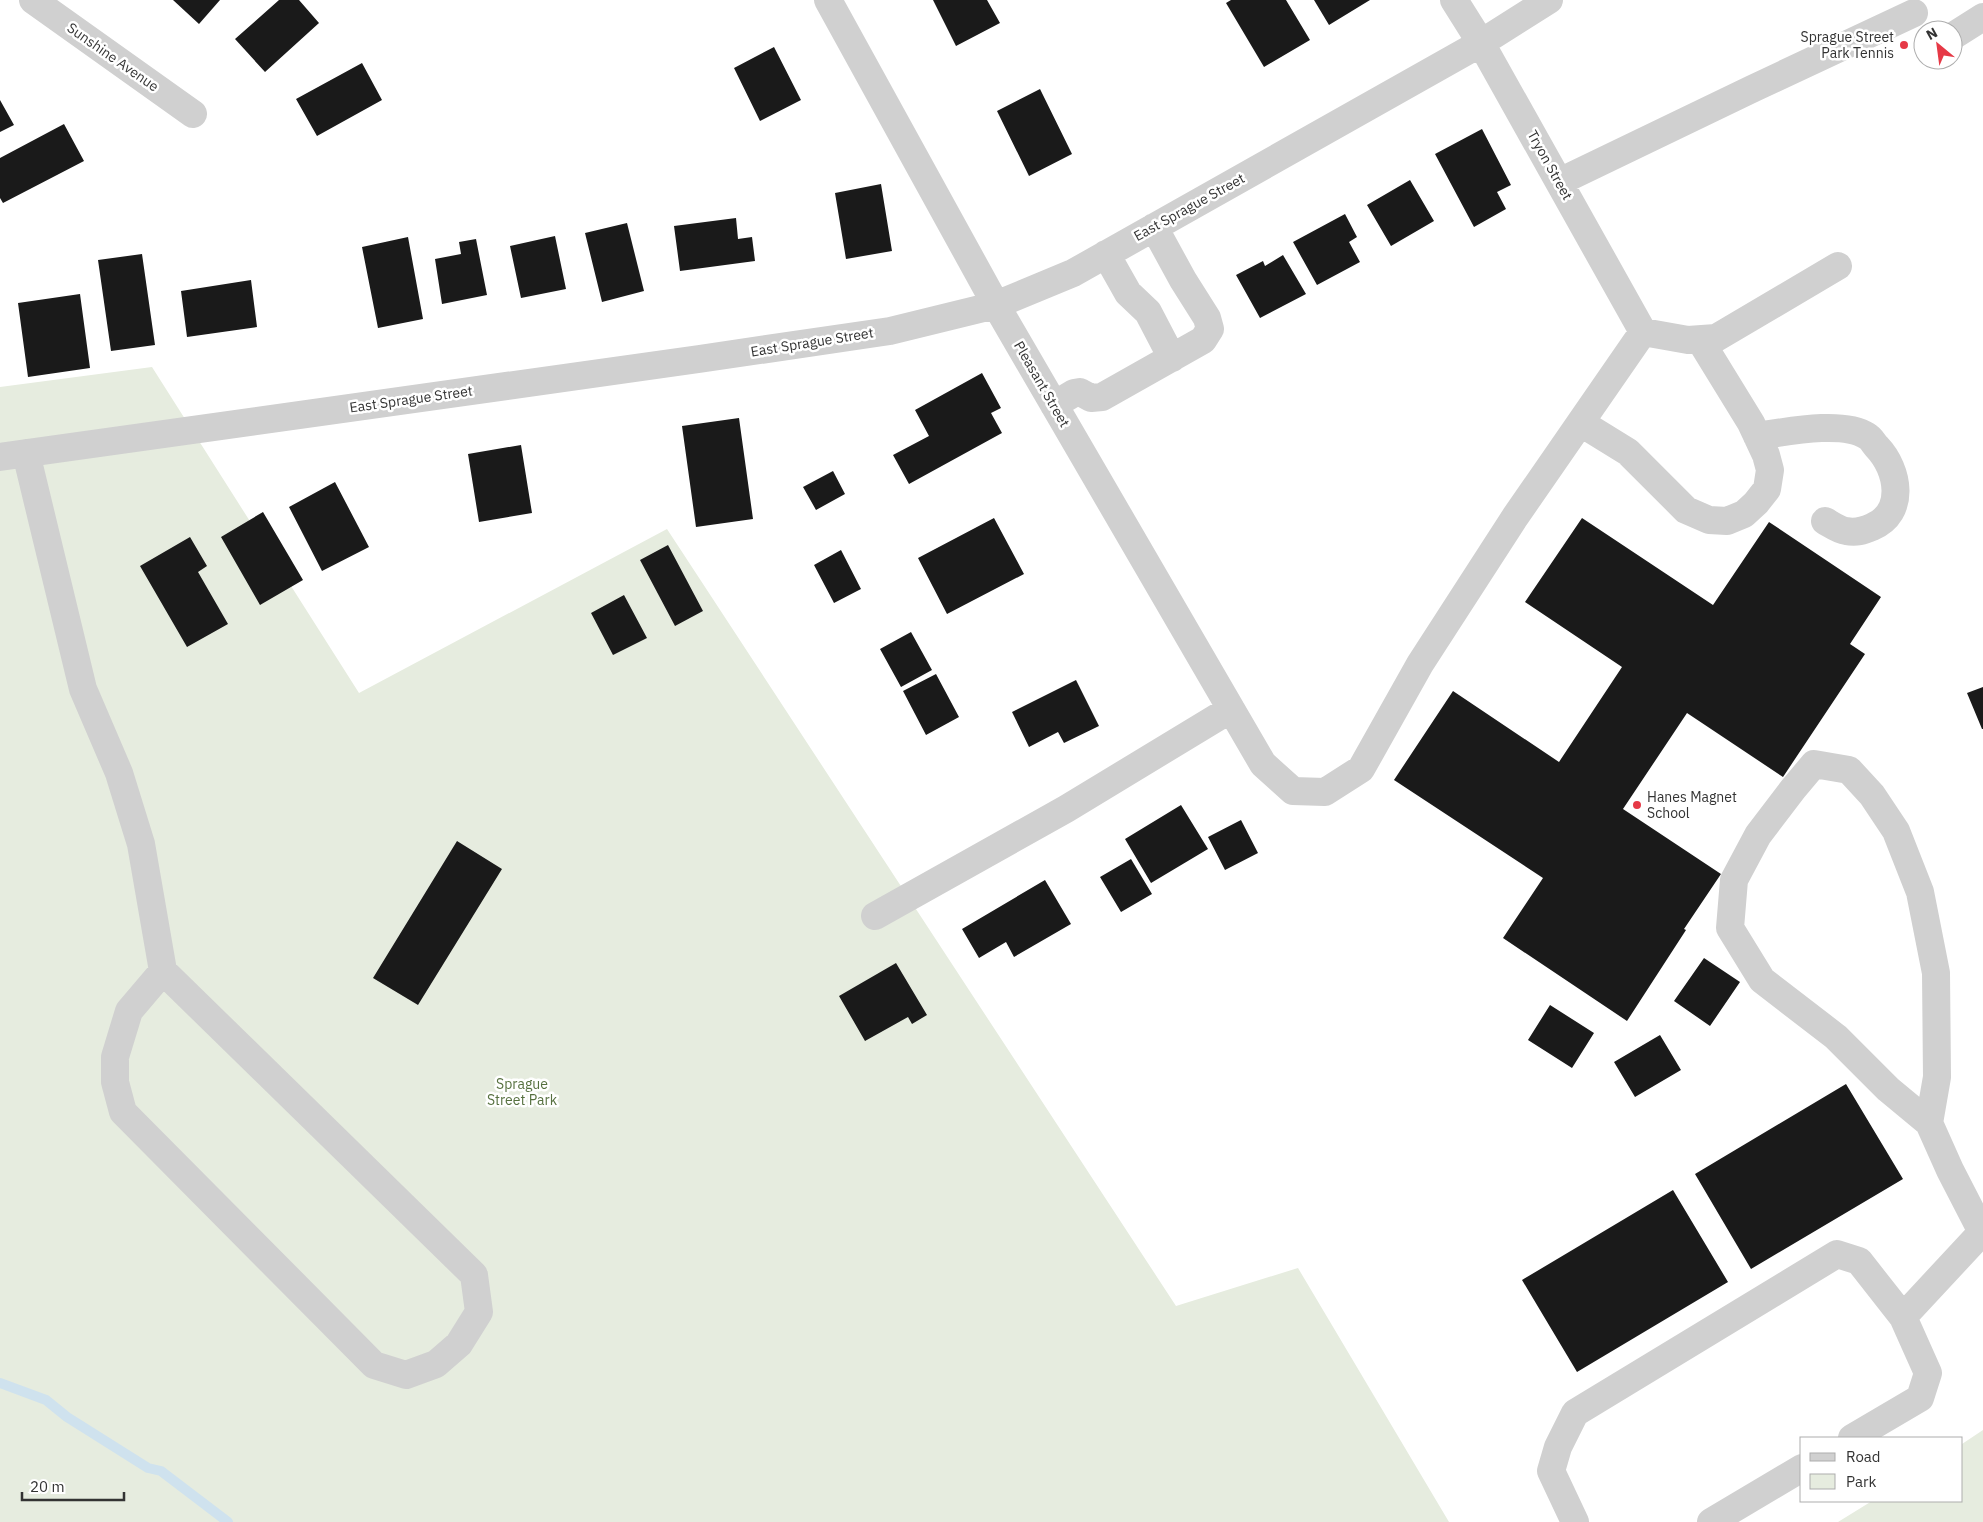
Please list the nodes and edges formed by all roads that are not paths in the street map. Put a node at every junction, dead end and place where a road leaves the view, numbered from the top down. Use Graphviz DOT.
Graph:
graph roads {
  1 [pos="33,0"];
  2 [pos="828,0"];
  3 [pos="1454,0"];
  4 [pos="1549,0"];
  5 [pos="1914,14"];
  6 [pos="1983,18"];
  7 [pos="1963,30"];
  8 [pos="1481,43"];
  9 [pos="193,114"];
  10 [pos="1559,182"];
  11 [pos="1154,227"];
  12 [pos="1106,254"];
  13 [pos="1838,266"];
  14 [pos="996,305"];
  15 [pos="1644,332"];
  16 [pos="1700,340"];
  17 [pos="1172,358"];
  18 [pos="1054,405"];
  19 [pos="1581,422"];
  20 [pos="1757,436"];
  21 [pos="13,455"];
  22 [pos="1825,521"];
  23 [pos="1231,708"];
  24 [pos="875,916"];
  25 [pos="163,971"];
  26 [pos="1929,1123"];
  27 [pos="1982,1233"];
  28 [pos="1903,1317"];
  29 [pos="1854,1437"];
  30 [pos="1800,1469"];
  31 [pos="1575,1522"];
  32 [pos="1710,1522"];
  1 -- 9 [label="street, Sunshine Avenue"];
  2 -- 14 [label="street, Pleasant Street"];
  3 -- 8 [label="street, Tryon Street"];
  4 -- 8 [label="street, East Sprague Street"];
  5 -- 10 [label="street"];
  6 -- 7 [label="street"];
  8 -- 10 [label="street, Tryon Street"];
  8 -- 11 [label="street, East Sprague Street"];
  10 -- 15 [label="street, Tryon Street"];
  11 -- 12 [label="street, East Sprague Street"];
  11 -- 17 [label="street"];
  12 -- 14 [label="street, East Sprague Street"];
  12 -- 17 [label="street"];
  13 -- 16 [label="street"];
  14 -- 18 [label="street, Pleasant Street"];
  14 -- 21 [label="street, East Sprague Street"];
  15 -- 16 [label="street"];
  15 -- 19 [label="street, Pleasant Street"];
  16 -- 20 [label="street"];
  17 -- 18 [label="street"];
  18 -- 23 [label="street, Pleasant Street"];
  19 -- 20 [label="street"];
  19 -- 23 [label="street, Pleasant Street"];
  20 -- 22 [label="street"];
  21 -- 25 [label="street"];
  23 -- 24 [label="street"];
  25 -- 25 [label="street"];
  26 -- 26 [label="street"];
  26 -- 27 [label="street"];
  27 -- 28 [label="street"];
  28 -- 29 [label="street"];
  28 -- 31 [label="street"];
  30 -- 32 [label="street"];
}
